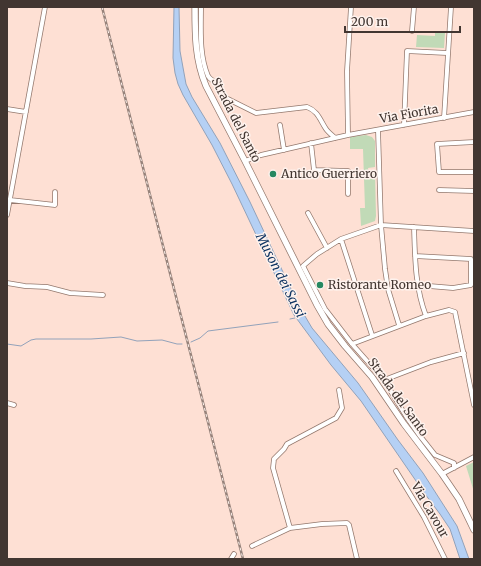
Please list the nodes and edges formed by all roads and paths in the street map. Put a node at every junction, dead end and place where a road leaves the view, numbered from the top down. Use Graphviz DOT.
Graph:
graph roads {
  1 [pos="45,7"];
  2 [pos="195,7"];
  3 [pos="201,7"];
  4 [pos="351,7"];
  5 [pos="414,7"];
  6 [pos="451,7"];
  7 [pos="412,31"];
  8 [pos="447,53"];
  9 [pos="7,109"];
  10 [pos="26,112"];
  11 [pos="474,112"];
  12 [pos="444,118"];
  13 [pos="280,125"];
  14 [pos="404,125"];
  15 [pos="378,130"];
  16 [pos="348,135"];
  17 [pos="335,138"];
  18 [pos="474,142"];
  19 [pos="311,143"];
  20 [pos="284,150"];
  21 [pos="246,161"];
  22 [pos="474,172"];
  23 [pos="439,190"];
  24 [pos="474,191"];
  25 [pos="55,192"];
  26 [pos="348,194"];
  27 [pos="10,200"];
  28 [pos="308,212"];
  29 [pos="7,215"];
  30 [pos="381,225"];
  31 [pos="414,227"];
  32 [pos="474,231"];
  33 [pos="341,238"];
  34 [pos="327,248"];
  35 [pos="415,256"];
  36 [pos="306,278"];
  37 [pos="7,283"];
  38 [pos="417,285"];
  39 [pos="103,295"];
  40 [pos="426,316"];
  41 [pos="399,325"];
  42 [pos="372,335"];
  43 [pos="352,344"];
  44 [pos="464,353"];
  45 [pos="364,363"];
  46 [pos="384,380"];
  47 [pos="339,390"];
  48 [pos="392,394"];
  49 [pos="386,398"];
  50 [pos="7,403"];
  51 [pos="14,405"];
  52 [pos="474,405"];
  53 [pos="474,457"];
  54 [pos="454,468"];
  55 [pos="396,471"];
  56 [pos="442,474"];
  57 [pos="290,528"];
  58 [pos="474,530"];
  59 [pos="252,546"];
  60 [pos="234,554"];
  61 [pos="231,559"];
  62 [pos="357,559"];
  63 [pos="445,559"];
  1 -- 10 [label="street"];
  2 -- 21 [label="main road, Strada del Santo"];
  3 -- 17 [label="street"];
  4 -- 16 [label="street"];
  5 -- 7 [label="street"];
  6 -- 8 [label="street"];
  8 -- 12 [label="street"];
  8 -- 14 [label="street"];
  9 -- 10 [label="street"];
  10 -- 27 [label="street"];
  11 -- 12 [label="street, Via Fiorita"];
  12 -- 14 [label="street, Via Fiorita"];
  13 -- 20 [label="street"];
  14 -- 15 [label="street, Via Fiorita"];
  15 -- 16 [label="street, Via Fiorita"];
  15 -- 30 [label="street"];
  16 -- 17 [label="street, Via Fiorita"];
  17 -- 19 [label="street, Via Fiorita"];
  18 -- 22 [label="street"];
  19 -- 20 [label="street, Via Fiorita"];
  19 -- 26 [label="street"];
  20 -- 21 [label="street, Via Fiorita"];
  21 -- 36 [label="main road, Strada del Santo"];
  23 -- 24 [label="street"];
  25 -- 27 [label="street"];
  27 -- 29 [label="street"];
  28 -- 34 [label="street"];
  30 -- 31 [label="street"];
  30 -- 33 [label="street"];
  30 -- 41 [label="street"];
  31 -- 32 [label="street"];
  31 -- 35 [label="street"];
  33 -- 34 [label="street"];
  33 -- 42 [label="street"];
  34 -- 36 [label="street, Strada del Santo"];
  35 -- 38 [label="street"];
  35 -- 38 [label="street"];
  36 -- 43 [label="street, Strada del Santo"];
  36 -- 45 [label="main road, Strada del Santo"];
  37 -- 39 [label="street"];
  38 -- 40 [label="street"];
  40 -- 41 [label="street"];
  40 -- 44 [label="street"];
  41 -- 42 [label="street"];
  42 -- 43 [label="street"];
  43 -- 45 [label="street, Strada del Santo"];
  44 -- 46 [label="street"];
  44 -- 52 [label="street"];
  45 -- 46 [label="street, Strada del Santo"];
  45 -- 49 [label="main road, Strada del Santo"];
  46 -- 48 [label="street, Strada del Santo"];
  47 -- 57 [label="street"];
  48 -- 49 [label="street"];
  48 -- 54 [label="street, Strada del Santo"];
  49 -- 56 [label="main road, Strada del Santo"];
  50 -- 51 [label="street"];
  53 -- 54 [label="street"];
  54 -- 56 [label="street"];
  55 -- 63 [label="street, Via Cavour"];
  56 -- 58 [label="main road, Strada del Santo"];
  57 -- 59 [label="street"];
  57 -- 62 [label="street"];
  60 -- 61 [label="street"];
}
